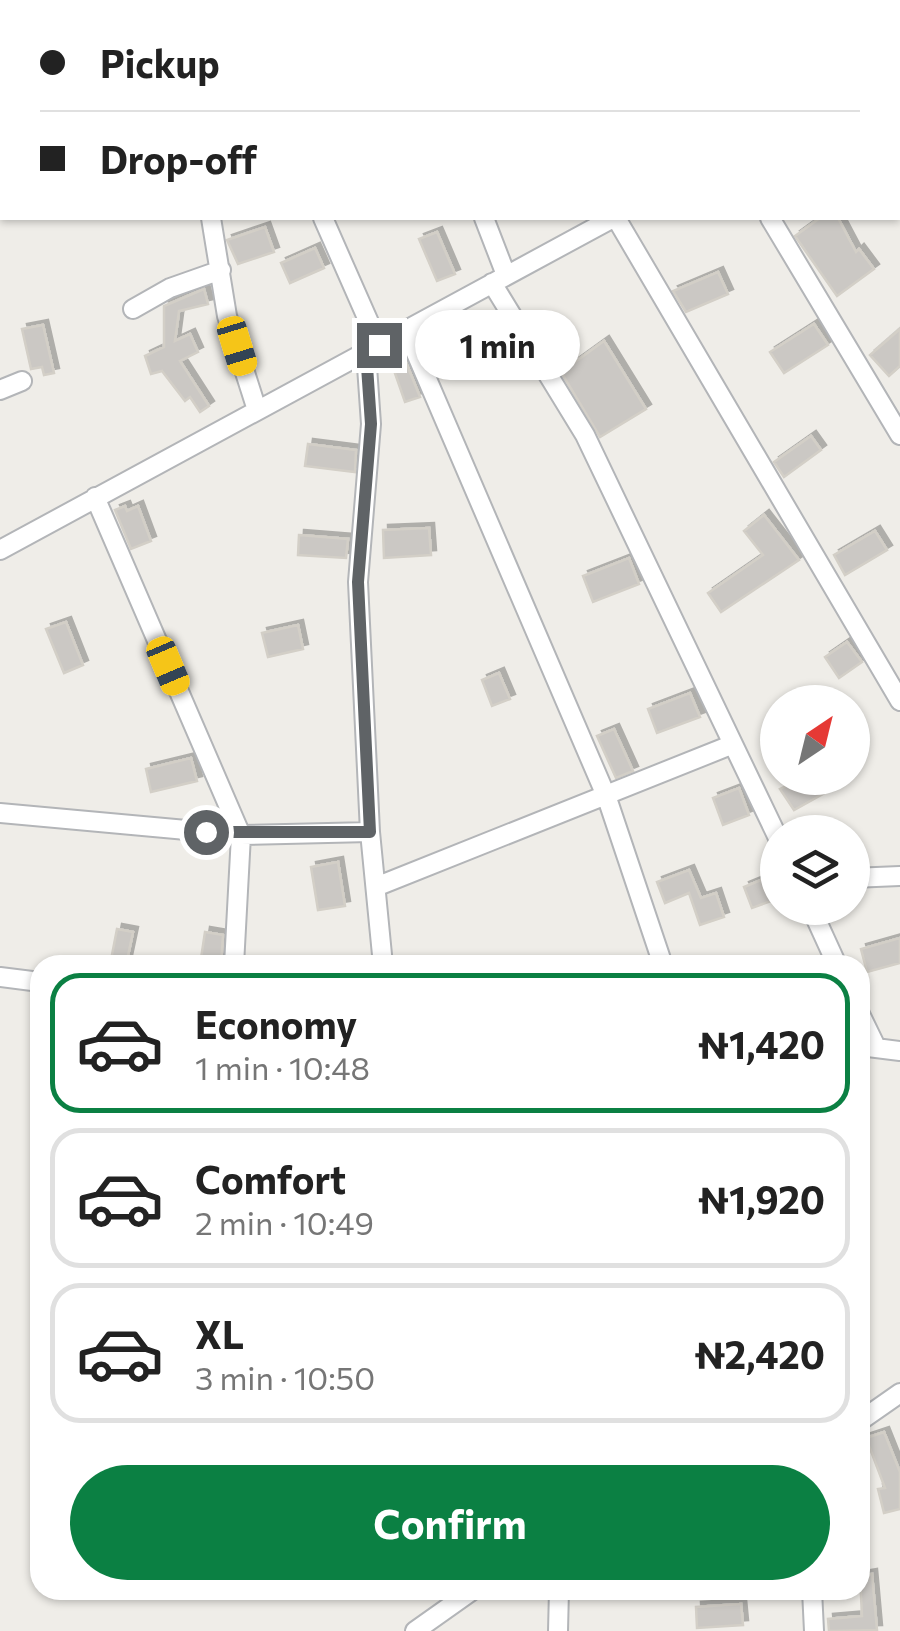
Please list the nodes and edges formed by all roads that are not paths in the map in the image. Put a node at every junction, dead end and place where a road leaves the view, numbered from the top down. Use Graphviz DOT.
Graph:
graph roads {
  1 [pos="211,220"];
  2 [pos="324,220"];
  3 [pos="484,220"];
  4 [pos="610,220"];
  5 [pos="615,220"];
  6 [pos="771,220"];
  7 [pos="221,270"];
  8 [pos="499,279"];
  9 [pos="133,310"];
  10 [pos="406,330"];
  11 [pos="372,348"];
  12 [pos="22,381"];
  13 [pos="0,390"];
  14 [pos="256,407"];
  15 [pos="900,435"];
  16 [pos="95,496"];
  17 [pos="0,550"];
  18 [pos="900,701"];
  19 [pos="732,744"];
  20 [pos="607,798"];
  21 [pos="0,813"];
  22 [pos="767,815"];
  23 [pos="370,832"];
  24 [pos="240,835"];
  25 [pos="900,876"];
  26 [pos="870,877"];
  27 [pos="378,886"];
  28 [pos="819,925"];
  29 [pos="234,955"];
  30 [pos="383,955"];
  31 [pos="660,955"];
  32 [pos="833,955"];
  33 [pos="0,977"];
  34 [pos="30,981"];
  35 [pos="870,1047"];
  36 [pos="900,1051"];
  37 [pos="900,1392"];
  38 [pos="870,1414"];
  39 [pos="459,1600"];
  40 [pos="559,1600"];
  41 [pos="812,1600"];
  42 [pos="416,1631"];
  43 [pos="558,1631"];
  44 [pos="814,1631"];
  1 -- 7 [label="street"];
  2 -- 11 [label="street"];
  3 -- 8 [label="street"];
  4 -- 8 [label="street"];
  5 -- 18 [label="street"];
  6 -- 15 [label="street"];
  7 -- 9 [label="street"];
  7 -- 14 [label="street"];
  8 -- 10 [label="street"];
  8 -- 19 [label="street"];
  10 -- 11 [label="street"];
  10 -- 20 [label="street"];
  11 -- 14 [label="street"];
  11 -- 23 [label="street"];
  12 -- 13 [label="street"];
  14 -- 16 [label="street"];
  16 -- 17 [label="street"];
  16 -- 24 [label="street"];
  19 -- 20 [label="street"];
  19 -- 22 [label="street"];
  20 -- 27 [label="street"];
  20 -- 31 [label="street"];
  21 -- 24 [label="street"];
  23 -- 24 [label="street"];
  23 -- 27 [label="street"];
  24 -- 29 [label="street"];
  25 -- 26 [label="street"];
  27 -- 30 [label="street"];
  28 -- 32 [label="street"];
  33 -- 34 [label="street"];
  35 -- 36 [label="street"];
  37 -- 38 [label="street"];
  39 -- 42 [label="street"];
  40 -- 43 [label="street"];
  41 -- 44 [label="street"];
}
